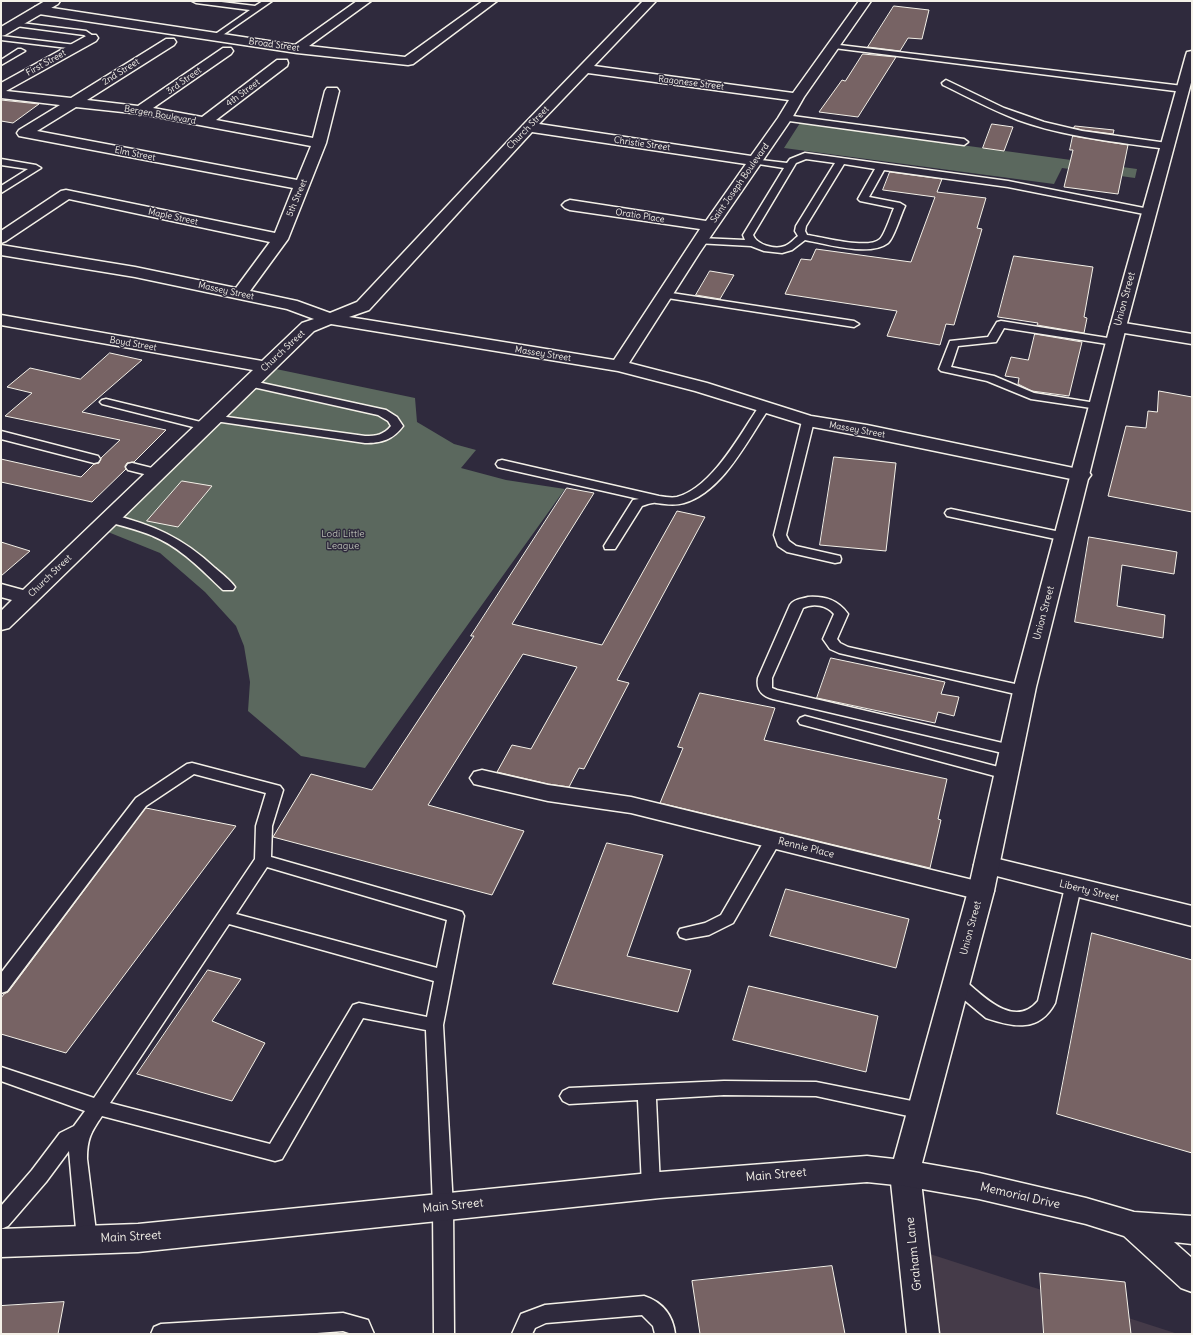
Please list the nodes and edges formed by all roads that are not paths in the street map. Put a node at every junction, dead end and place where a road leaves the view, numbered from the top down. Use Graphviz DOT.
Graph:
graph roads {
  1 [pos="54,1"];
  2 [pos="196,1"];
  3 [pos="268,1"];
  4 [pos="365,1"];
  5 [pos="491,1"];
  6 [pos="650,1"];
  7 [pos="865,1"];
  8 [pos="37,5"];
  9 [pos="257,9"];
  10 [pos="1,20"];
  11 [pos="16,24"];
  12 [pos="1,32"];
  13 [pos="217,37"];
  14 [pos="1,38"];
  15 [pos="92,38"];
  16 [pos="170,42"];
  17 [pos="834,46"];
  18 [pos="76,47"];
  19 [pos="297,49"];
  20 [pos="22,51"];
  21 [pos="227,51"];
  22 [pos="1192,55"];
  23 [pos="1,63"];
  24 [pos="282,63"];
  25 [pos="585,69"];
  26 [pos="946,83"];
  27 [pos="1,88"];
  28 [pos="1183,89"];
  29 [pos="332,91"];
  30 [pos="1,94"];
  31 [pos="797,97"];
  32 [pos="73,102"];
  33 [pos="141,110"];
  34 [pos="785,118"];
  35 [pos="204,122"];
  36 [pos="529,127"];
  37 [pos="964,142"];
  38 [pos="318,143"];
  39 [pos="1167,146"];
  40 [pos="755,161"];
  41 [pos="841,161"];
  42 [pos="1,162"];
  43 [pos="791,166"];
  44 [pos="881,166"];
  45 [pos="302,185"];
  46 [pos="1,190"];
  47 [pos="570,205"];
  48 [pos="1149,212"];
  49 [pos="710,226"];
  50 [pos="804,237"];
  51 [pos="1,238"];
  52 [pos="280,239"];
  53 [pos="700,241"];
  54 [pos="752,243"];
  55 [pos="1,250"];
  56 [pos="240,294"];
  57 [pos="665,295"];
  58 [pos="331,319"];
  59 [pos="1,320"];
  60 [pos="854,324"];
  61 [pos="1116,334"];
  62 [pos="1192,339"];
  63 [pos="619,366"];
  64 [pos="265,367"];
  65 [pos="248,384"];
  66 [pos="106,402"];
  67 [pos="1098,406"];
  68 [pos="764,407"];
  69 [pos="808,421"];
  70 [pos="209,422"];
  71 [pos="1,435"];
  72 [pos="94,459"];
  73 [pos="502,464"];
  74 [pos="132,467"];
  75 [pos="156,473"];
  76 [pos="1081,475"];
  77 [pos="656,499"];
  78 [pos="951,514"];
  79 [pos="110,518"];
  80 [pos="1065,538"];
  81 [pos="610,546"];
  82 [pos="835,559"];
  83 [pos="228,587"];
  84 [pos="1,590"];
  85 [pos="28,598"];
  86 [pos="1,623"];
  87 [pos="1024,691"];
  88 [pos="805,721"];
  89 [pos="1011,750"];
  90 [pos="1006,774"];
  91 [pos="482,778"];
  92 [pos="773,840"];
  93 [pos="263,860"];
  94 [pos="986,865"];
  95 [pos="1073,886"];
  96 [pos="981,891"];
  97 [pos="1192,916"];
  98 [pos="225,917"];
  99 [pos="686,933"];
  100 [pos="444,977"];
  101 [pos="956,983"];
  102 [pos="1,986"];
  103 [pos="434,1025"];
  104 [pos="1,1074"];
  105 [pos="647,1092"];
  106 [pos="569,1096"];
  107 [pos="97,1107"];
  108 [pos="922,1111"];
  109 [pos="81,1132"];
  110 [pos="905,1173"];
  111 [pos="651,1186"];
  112 [pos="443,1207"];
  113 [pos="1,1220"];
  114 [pos="1134,1226"];
  115 [pos="1192,1230"];
  116 [pos="87,1240"];
  117 [pos="1,1243"];
  118 [pos="1192,1278"];
  119 [pos="161,1334"];
  120 [pos="364,1334"];
  121 [pos="444,1334"];
  122 [pos="522,1334"];
  123 [pos="665,1334"];
  124 [pos="923,1334"];
  1 -- 8 [label="main road"];
  2 -- 9 [label="lane"];
  3 -- 9 [label="lane"];
  4 -- 19 [label="main road"];
  5 -- 19 [label="main road, Broad Street"];
  6 -- 25 [label="main road, Church Street"];
  7 -- 17 [label="main road, Saint Joseph Boulevard"];
  8 -- 10 [label="main road"];
  8 -- 11 [label="main road"];
  8 -- 13 [label="main road, Broad Street"];
  9 -- 13 [label="lane"];
  11 -- 12 [label="main road"];
  11 -- 15 [label="lane"];
  13 -- 19 [label="main road, Broad Street"];
  14 -- 18 [label="lane"];
  15 -- 18 [label="main road, First Street"];
  16 -- 32 [label="main road, 2nd Street"];
  17 -- 28 [label="lane"];
  17 -- 31 [label="main road, Saint Joseph Boulevard"];
  18 -- 27 [label="main road, First Street"];
  20 -- 23 [label="lane"];
  21 -- 33 [label="main road, 3rd Street"];
  22 -- 28 [label="main road, Union Street"];
  24 -- 35 [label="main road, 4th Street"];
  25 -- 31 [label="main road, Ragonese Street"];
  25 -- 36 [label="main road, Church Street"];
  26 -- 39 [label="lane"];
  28 -- 39 [label="main road, Union Street"];
  29 -- 38 [label="main road, 5th Street"];
  30 -- 32 [label="main road, Bergen Boulevard"];
  31 -- 34 [label="main road, Saint Joseph Boulevard"];
  32 -- 33 [label="main road, Bergen Boulevard"];
  32 -- 45 [label="main road, Elm Street"];
  33 -- 35 [label="main road, Bergen Boulevard"];
  34 -- 37 [label="lane"];
  34 -- 40 [label="main road, Saint Joseph Boulevard"];
  35 -- 38 [label="main road, Bergen Boulevard"];
  36 -- 40 [label="main road, Christie Street"];
  36 -- 58 [label="main road, Church Street"];
  38 -- 45 [label="main road, 5th Street"];
  39 -- 48 [label="main road, Union Street"];
  40 -- 43 [label="lane"];
  40 -- 49 [label="main road, Saint Joseph Boulevard"];
  41 -- 43 [label="lane"];
  41 -- 44 [label="lane"];
  41 -- 50 [label="lane"];
  42 -- 46 [label="lane"];
  43 -- 54 [label="lane"];
  44 -- 48 [label="lane"];
  44 -- 50 [label="lane"];
  45 -- 52 [label="main road, 5th Street"];
  47 -- 49 [label="main road, Oratio Place"];
  48 -- 61 [label="main road, Union Street"];
  49 -- 53 [label="main road, Saint Joseph Boulevard"];
  50 -- 54 [label="lane"];
  51 -- 52 [label="main road, Maple Street"];
  52 -- 56 [label="main road, 5th Street"];
  53 -- 54 [label="lane"];
  53 -- 57 [label="main road, Saint Joseph Boulevard"];
  55 -- 56 [label="main road, Massey Street"];
  56 -- 58 [label="main road, Massey Street"];
  57 -- 60 [label="lane"];
  57 -- 63 [label="main road, Saint Joseph Boulevard"];
  58 -- 63 [label="main road, Massey Street"];
  58 -- 64 [label="main road, Church Street"];
  59 -- 64 [label="main road, Boyd Street"];
  61 -- 62 [label="main road"];
  61 -- 67 [label="main road, Union Street"];
  61 -- 67 [label="lane"];
  63 -- 68 [label="main road, Massey Street"];
  64 -- 65 [label="main road, Church Street"];
  65 -- 70 [label="main road, Church Street"];
  65 -- 70 [label="lane"];
  66 -- 70 [label="lane"];
  67 -- 76 [label="main road, Union Street"];
  68 -- 69 [label="main road, Massey Street"];
  68 -- 77 [label="lane"];
  69 -- 76 [label="main road, Massey Street"];
  69 -- 82 [label="lane"];
  70 -- 75 [label="main road, Church Street"];
  71 -- 72 [label="lane"];
  73 -- 77 [label="lane"];
  74 -- 75 [label="lane"];
  75 -- 79 [label="main road, Church Street"];
  76 -- 80 [label="main road, Union Street"];
  77 -- 81 [label="lane"];
  78 -- 80 [label="lane"];
  79 -- 83 [label="lane"];
  79 -- 85 [label="main road, Church Street"];
  80 -- 87 [label="main road, Union Street"];
  84 -- 85 [label="main road"];
  85 -- 86 [label="main road, Church Street"];
  87 -- 89 [label="main road, Union Street"];
  87 -- 89 [label="lane"];
  88 -- 90 [label="lane"];
  89 -- 90 [label="main road, Union Street"];
  90 -- 94 [label="main road, Union Street"];
  91 -- 92 [label="main road, Rennie Place"];
  92 -- 96 [label="main road, Rennie Place"];
  92 -- 99 [label="lane"];
  93 -- 98 [label="lane"];
  93 -- 100 [label="lane"];
  93 -- 102 [label="lane"];
  94 -- 95 [label="main road, Liberty Street"];
  94 -- 96 [label="main road, Union Street"];
  95 -- 97 [label="main road, Liberty Street"];
  95 -- 101 [label="lane"];
  96 -- 101 [label="main road, Union Street"];
  98 -- 100 [label="lane"];
  98 -- 107 [label="lane"];
  100 -- 103 [label="lane"];
  101 -- 108 [label="main road, Union Street"];
  103 -- 107 [label="lane"];
  103 -- 112 [label="lane"];
  104 -- 107 [label="lane"];
  105 -- 106 [label="lane"];
  105 -- 108 [label="lane"];
  105 -- 111 [label="lane"];
  107 -- 109 [label="lane"];
  108 -- 110 [label="main road, Union Street"];
  109 -- 113 [label="lane"];
  109 -- 116 [label="lane"];
  110 -- 111 [label="main road, Main Street"];
  110 -- 114 [label="main road, Memorial Drive"];
  110 -- 124 [label="main road, Graham Lane"];
  111 -- 112 [label="main road, Main Street"];
  112 -- 116 [label="main road, Main Street"];
  112 -- 121 [label="lane"];
  114 -- 115 [label="main road, Memorial Drive"];
  114 -- 118 [label="main road, Memorial Drive"];
  116 -- 117 [label="main road, Main Street"];
  119 -- 120 [label="lane"];
  122 -- 123 [label="lane"];
}
